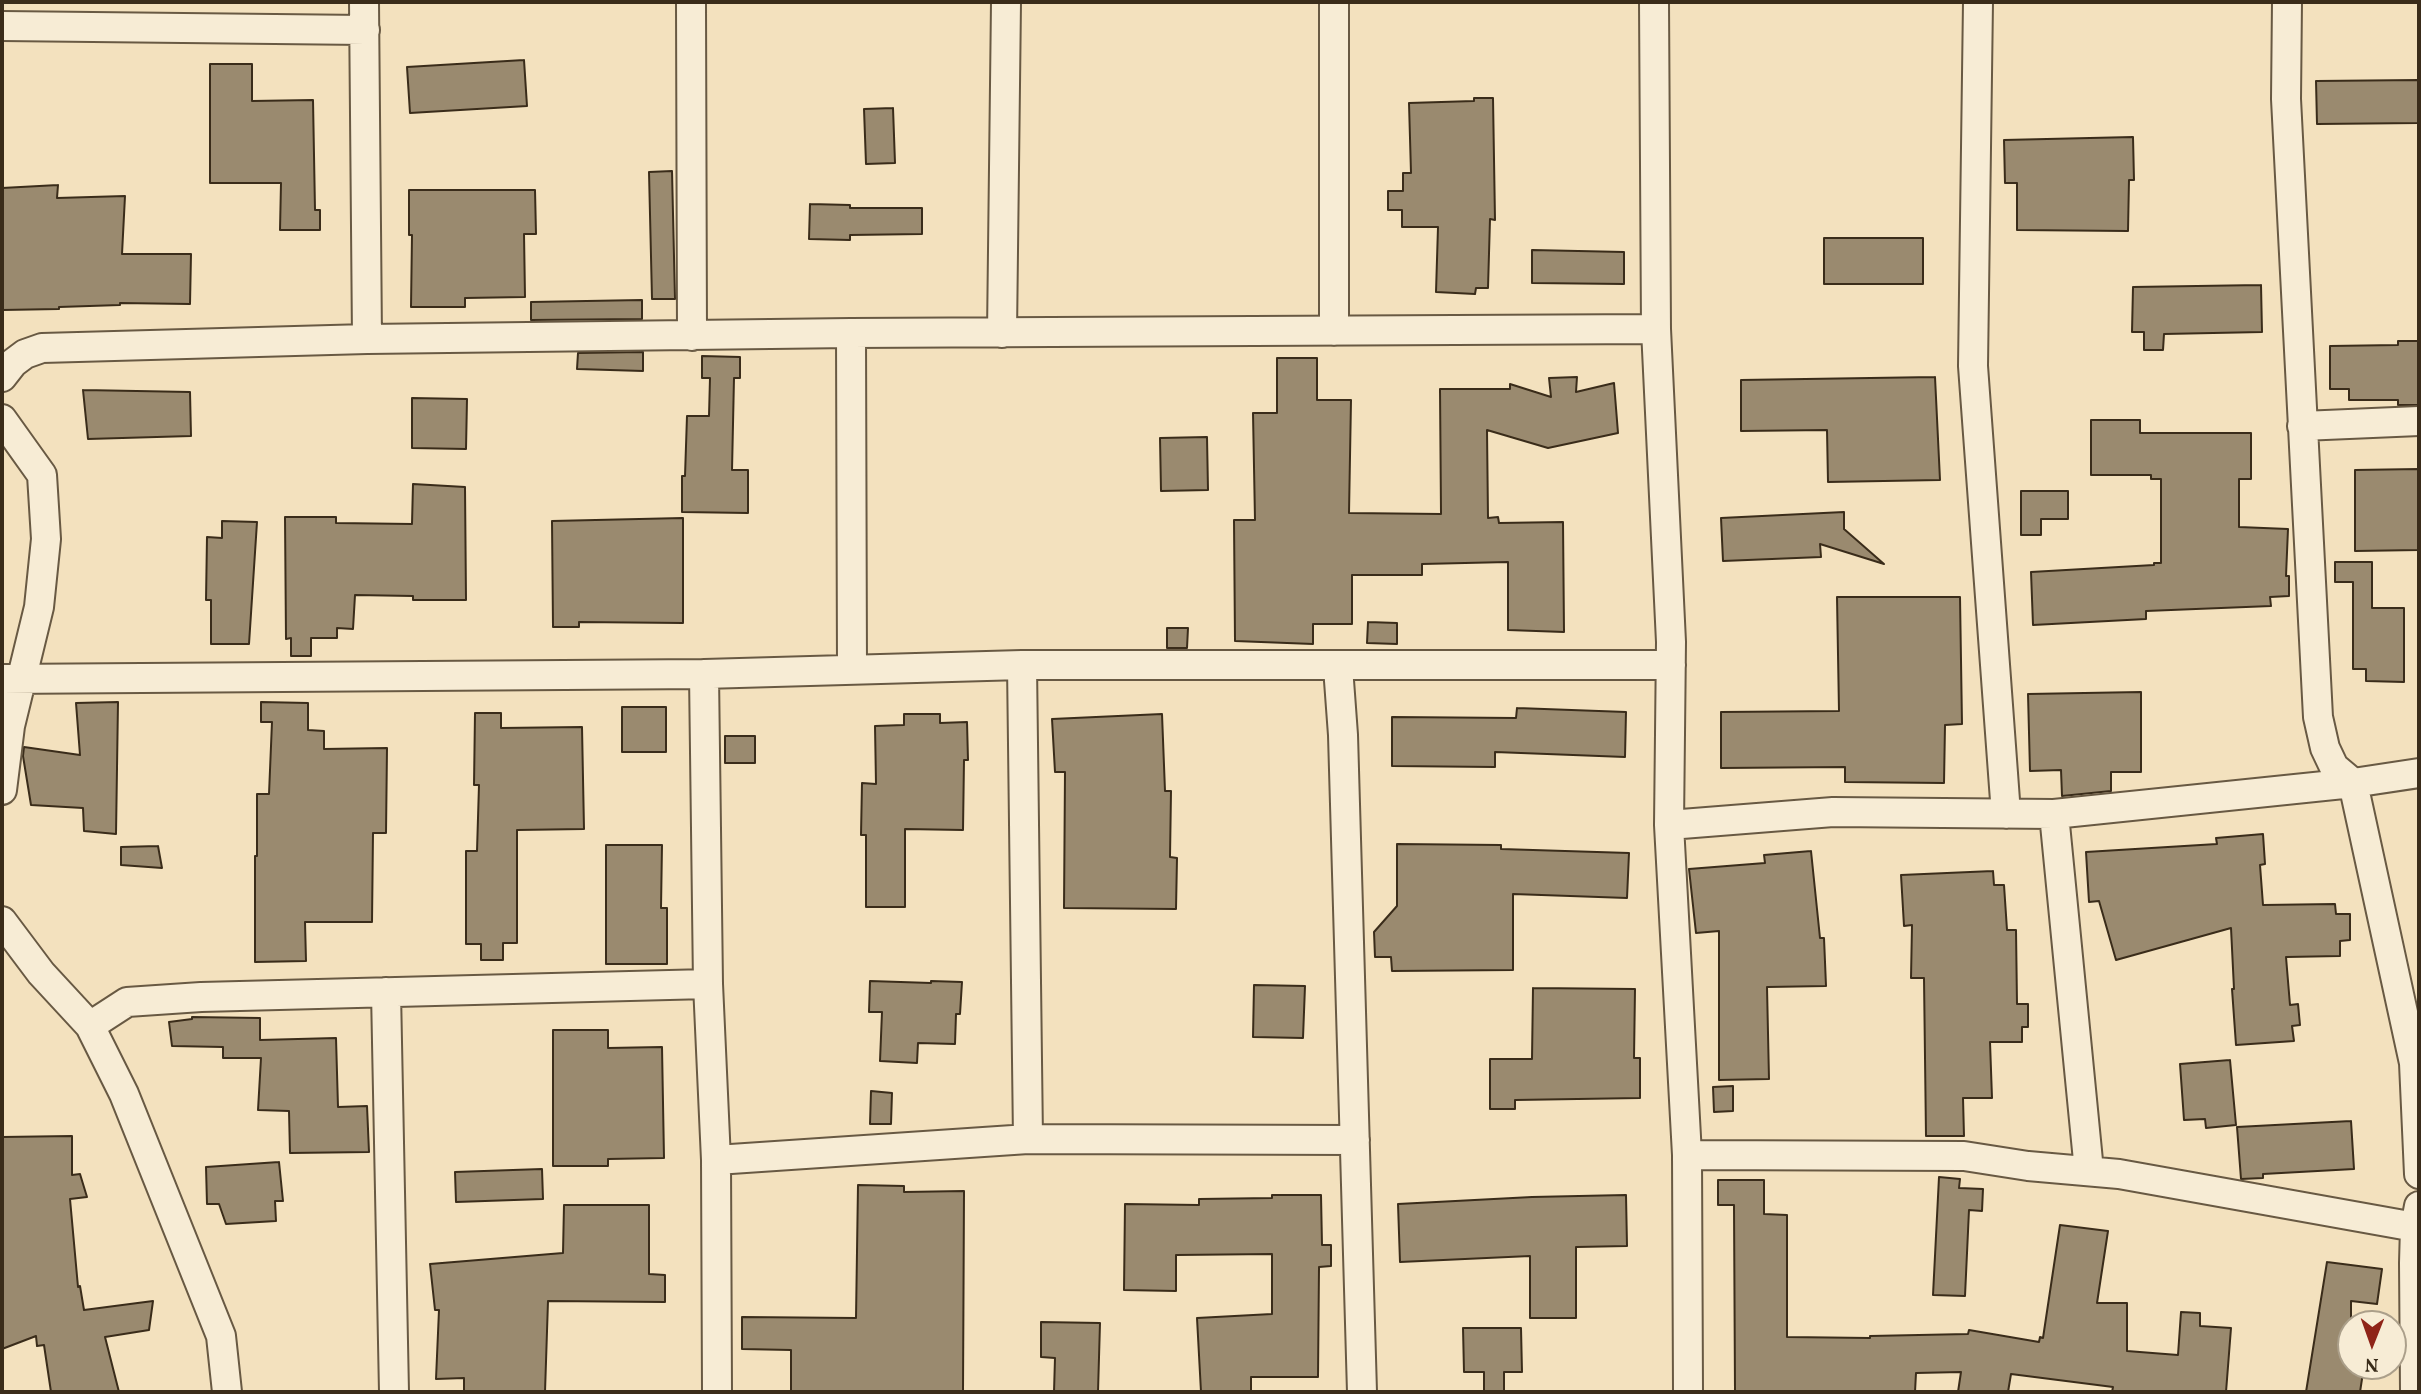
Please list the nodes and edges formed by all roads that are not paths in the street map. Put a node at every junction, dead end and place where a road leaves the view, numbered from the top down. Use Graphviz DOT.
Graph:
graph roads {
  1 [pos="364,2"];
  2 [pos="691,2"];
  3 [pos="1006,2"];
  4 [pos="1334,2"];
  5 [pos="1654,2"];
  6 [pos="1978,2"];
  7 [pos="2287,2"];
  8 [pos="37,14"];
  9 [pos="2,26"];
  10 [pos="365,30"];
  11 [pos="1656,329"];
  12 [pos="1334,331"];
  13 [pos="1002,332"];
  14 [pos="851,333"];
  15 [pos="692,336"];
  16 [pos="368,339"];
  17 [pos="2,377"];
  18 [pos="2,419"];
  19 [pos="2419,421"];
  20 [pos="2302,426"];
  21 [pos="1022,665"];
  22 [pos="1671,665"];
  23 [pos="1338,667"];
  24 [pos="852,668"];
  25 [pos="704,674"];
  26 [pos="11,679"];
  27 [pos="2419,773"];
  28 [pos="2353,783"];
  29 [pos="2,790"];
  30 [pos="2006,814"];
  31 [pos="2054,814"];
  32 [pos="1669,825"];
  33 [pos="2,921"];
  34 [pos="708,984"];
  35 [pos="386,992"];
  36 [pos="90,1026"];
  37 [pos="1028,1139"];
  38 [pos="1355,1140"];
  39 [pos="1687,1155"];
  40 [pos="716,1160"];
  41 [pos="2089,1171"];
  42 [pos="2419,1174"];
  43 [pos="2417,1216"];
  44 [pos="227,1392"];
  45 [pos="394,1392"];
  46 [pos="717,1392"];
  47 [pos="1362,1392"];
  48 [pos="1688,1392"];
  49 [pos="2415,1392"];
  1 -- 10 [label="street"];
  2 -- 15 [label="street"];
  3 -- 13 [label="street"];
  4 -- 12 [label="street"];
  5 -- 11 [label="street"];
  6 -- 30 [label="street"];
  7 -- 20 [label="street"];
  8 -- 9 [label="street"];
  8 -- 10 [label="street"];
  10 -- 16 [label="street"];
  11 -- 12 [label="street"];
  11 -- 22 [label="street"];
  12 -- 13 [label="street"];
  13 -- 14 [label="street"];
  14 -- 15 [label="street"];
  14 -- 24 [label="street"];
  15 -- 16 [label="street"];
  16 -- 17 [label="street"];
  18 -- 26 [label="street"];
  19 -- 20 [label="street"];
  20 -- 28 [label="street"];
  21 -- 23 [label="street"];
  21 -- 24 [label="street"];
  21 -- 37 [label="street"];
  22 -- 23 [label="street"];
  22 -- 32 [label="street"];
  23 -- 38 [label="street"];
  24 -- 25 [label="street"];
  25 -- 26 [label="street"];
  25 -- 34 [label="street"];
  26 -- 29 [label="street"];
  27 -- 28 [label="street"];
  28 -- 31 [label="street"];
  28 -- 42 [label="street"];
  30 -- 31 [label="street"];
  30 -- 32 [label="street"];
  31 -- 41 [label="street"];
  32 -- 39 [label="street"];
  33 -- 36 [label="street"];
  34 -- 35 [label="street"];
  34 -- 40 [label="street"];
  35 -- 36 [label="street"];
  35 -- 45 [label="street"];
  36 -- 44 [label="street"];
  37 -- 38 [label="street"];
  37 -- 40 [label="street"];
  38 -- 47 [label="street"];
  39 -- 41 [label="street"];
  39 -- 48 [label="street"];
  40 -- 46 [label="street"];
  41 -- 43 [label="street"];
  43 -- 49 [label="street"];
}
